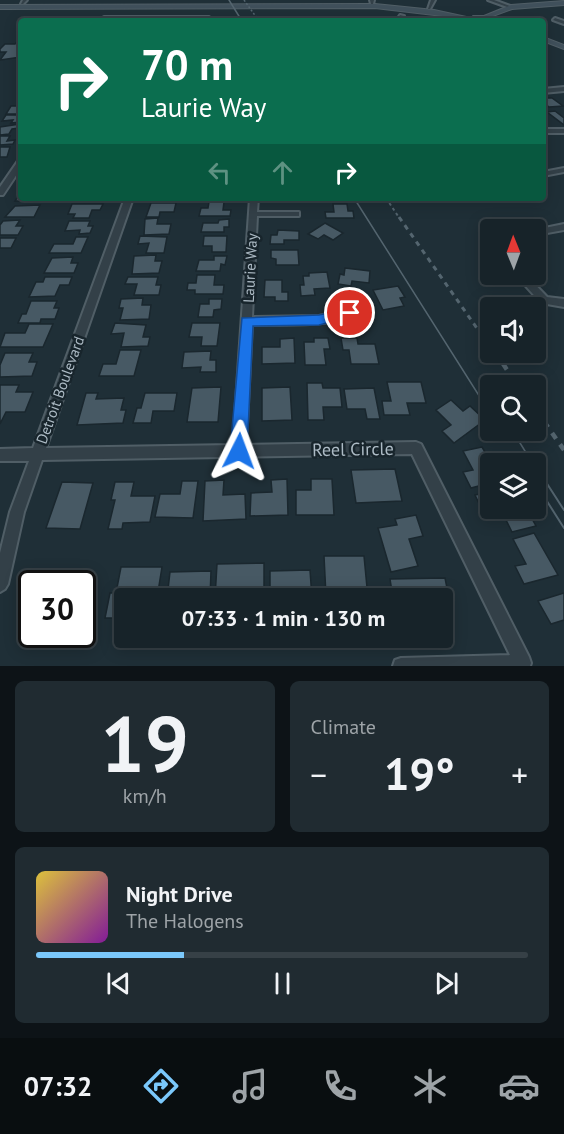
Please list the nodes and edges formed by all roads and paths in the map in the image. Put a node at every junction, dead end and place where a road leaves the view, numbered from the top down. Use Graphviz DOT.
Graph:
graph roads {
  1 [pos="433,0"];
  2 [pos="490,0"];
  3 [pos="372,2"];
  4 [pos="548,2"];
  5 [pos="22,3"];
  6 [pos="114,3"];
  7 [pos="564,3"];
  8 [pos="75,5"];
  9 [pos="0,6"];
  10 [pos="55,6"];
  11 [pos="511,7"];
  12 [pos="429,8"];
  13 [pos="564,17"];
  14 [pos="104,18"];
  15 [pos="470,18"];
  16 [pos="472,18"];
  17 [pos="486,18"];
  18 [pos="564,22"];
  19 [pos="546,34"];
  20 [pos="546,40"];
  21 [pos="564,41"];
  22 [pos="564,47"];
  23 [pos="564,89"];
  24 [pos="546,91"];
  25 [pos="546,131"];
  26 [pos="564,131"];
  27 [pos="18,167"];
  28 [pos="564,170"];
  29 [pos="546,173"];
  30 [pos="0,193"];
  31 [pos="128,201"];
  32 [pos="254,201"];
  33 [pos="253,214"];
  34 [pos="296,214"];
  35 [pos="564,227"];
  36 [pos="546,230"];
  37 [pos="530,285"];
  38 [pos="564,303"];
  39 [pos="350,313"];
  40 [pos="246,321"];
  41 [pos="239,451"];
  42 [pos="37,454"];
  43 [pos="0,455"];
  44 [pos="0,584"];
  45 [pos="401,666"];
  1 -- 12 [label="street"];
  2 -- 11 [label="street"];
  3 -- 6 [label="main road"];
  3 -- 12 [label="main road"];
  4 -- 7 [label="main road"];
  4 -- 11 [label="main road"];
  5 -- 8 [label="main road"];
  5 -- 9 [label="main road"];
  5 -- 10 [label="main road"];
  6 -- 8 [label="main road"];
  6 -- 10 [label="main road"];
  6 -- 14 [label="street"];
  6 -- 15 [label="main road"];
  8 -- 10 [label="main road"];
  11 -- 17 [label="main road"];
  12 -- 16 [label="main road"];
  13 -- 18 [label="street"];
  19 -- 21 [label="main road"];
  20 -- 22 [label="main road"];
  23 -- 24 [label="street"];
  25 -- 26 [label="street"];
  27 -- 30 [label="street"];
  28 -- 29 [label="street"];
  31 -- 42 [label="street, Detroit Boulevard"];
  32 -- 33 [label="street, Laurie Way"];
  33 -- 34 [label="street, Laurie Way"];
  33 -- 40 [label="street, Laurie Way"];
  35 -- 36 [label="street"];
  37 -- 38 [label="street"];
  39 -- 40 [label="street, Laurie Way"];
  40 -- 41 [label="street, Laurie Way"];
  41 -- 42 [label="street, Reel Circle"];
  41 -- 45 [label="street, Reel Circle"];
  42 -- 43 [label="street, Reel Circle"];
  42 -- 44 [label="street, Detroit Boulevard"];
}
